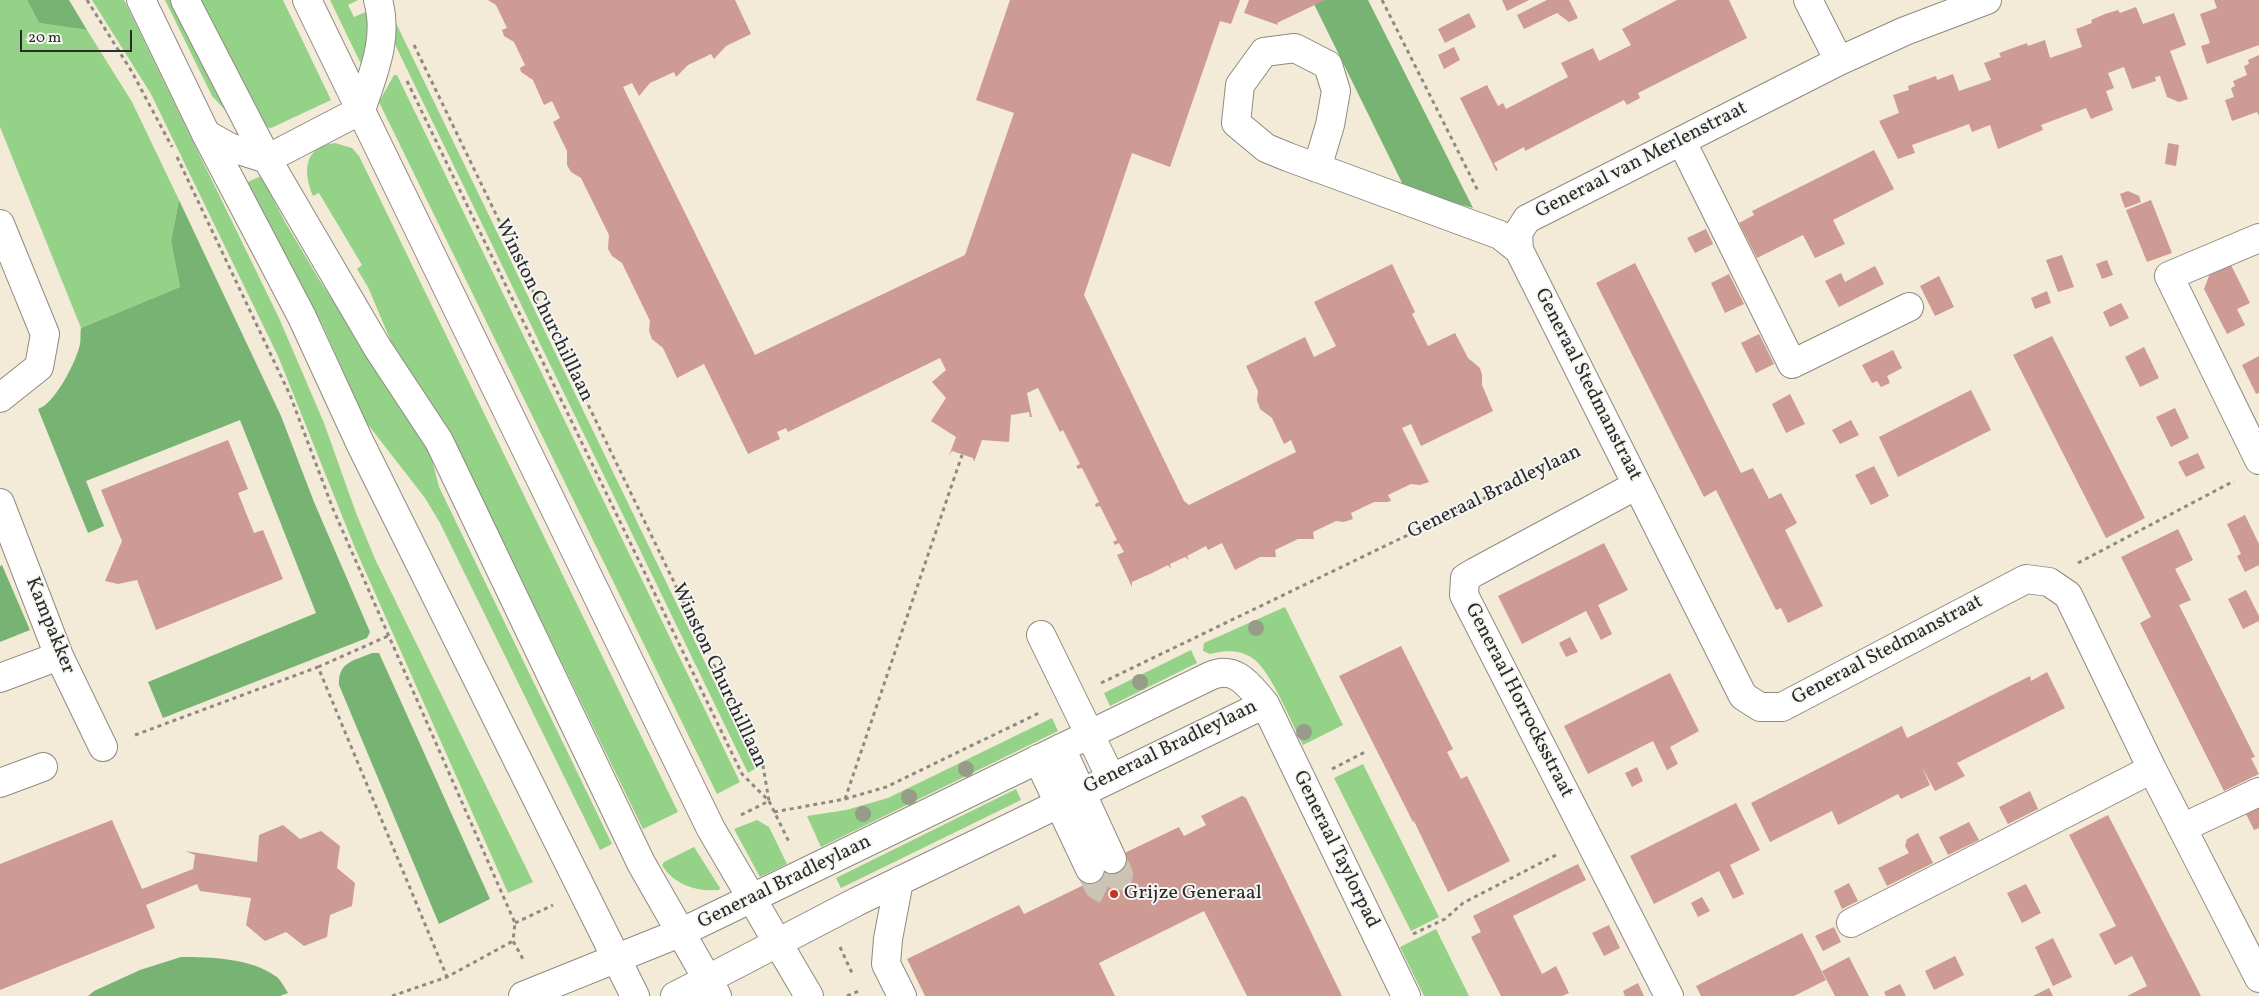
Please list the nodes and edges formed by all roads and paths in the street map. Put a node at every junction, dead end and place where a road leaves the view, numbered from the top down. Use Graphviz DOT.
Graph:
graph roads {
  1 [pos="87,0"];
  2 [pos="141,0"];
  3 [pos="185,0"];
  4 [pos="307,0"];
  5 [pos="378,0"];
  6 [pos="1382,0"];
  7 [pos="1808,0"];
  8 [pos="1987,0"];
  9 [pos="383,32"];
  10 [pos="413,42"];
  11 [pos="1839,61"];
  12 [pos="361,110"];
  13 [pos="206,134"];
  14 [pos="1682,142"];
  15 [pos="267,158"];
  16 [pos="1317,168"];
  17 [pos="0,224"];
  18 [pos="2259,238"];
  19 [pos="1509,242"];
  20 [pos="1909,307"];
  21 [pos="0,398"];
  22 [pos="1613,436"];
  23 [pos="962,454"];
  24 [pos="2250,468"];
  25 [pos="1637,485"];
  26 [pos="0,503"];
  27 [pos="7,542"];
  28 [pos="2049,582"];
  29 [pos="1041,635"];
  30 [pos="388,636"];
  31 [pos="59,656"];
  32 [pos="318,667"];
  33 [pos="0,678"];
  34 [pos="1072,697"];
  35 [pos="1265,704"];
  36 [pos="1089,734"];
  37 [pos="103,747"];
  38 [pos="1049,753"];
  39 [pos="43,767"];
  40 [pos="2152,769"];
  41 [pos="1111,778"];
  42 [pos="0,783"];
  43 [pos="2259,792"];
  44 [pos="1070,798"];
  45 [pos="844,799"];
  46 [pos="774,812"];
  47 [pos="2182,828"];
  48 [pos="1590,841"];
  49 [pos="1101,864"];
  50 [pos="899,881"];
  51 [pos="751,900"];
  52 [pos="1851,922"];
  53 [pos="515,923"];
  54 [pos="682,932"];
  55 [pos="513,940"];
  56 [pos="777,942"];
  57 [pos="1384,949"];
  58 [pos="616,959"];
  59 [pos="447,977"];
  60 [pos="2259,978"];
  61 [pos="712,987"];
  62 [pos="860,990"];
  63 [pos="392,996"];
  64 [pos="523,996"];
  65 [pos="635,996"];
  66 [pos="675,996"];
  67 [pos="809,996"];
  68 [pos="848,996"];
  69 [pos="902,996"];
  70 [pos="1406,996"];
  71 [pos="1669,996"];
  1 -- 30 [label="path"];
  2 -- 13 [label="street"];
  3 -- 15 [label="street"];
  4 -- 12 [label="street"];
  5 -- 9 [label="street"];
  6 -- 19 [label="path"];
  7 -- 11 [label="street"];
  8 -- 11 [label="street, Generaal van Merlenstraat"];
  9 -- 10 [label="path, Winston Churchilllaan"];
  9 -- 12 [label="street"];
  11 -- 14 [label="street, Generaal van Merlenstraat"];
  12 -- 15 [label="street"];
  12 -- 51 [label="street"];
  13 -- 15 [label="street"];
  13 -- 58 [label="street"];
  14 -- 19 [label="street, Generaal van Merlenstraat"];
  14 -- 20 [label="street"];
  15 -- 54 [label="street"];
  16 -- 16 [label="street"];
  16 -- 19 [label="street"];
  17 -- 21 [label="street"];
  18 -- 24 [label="street"];
  19 -- 22 [label="street, Generaal Stedmanstraat"];
  22 -- 25 [label="street, Generaal Stedmanstraat"];
  22 -- 34 [label="path, Generaal Bradleylaan"];
  23 -- 45 [label="path"];
  24 -- 28 [label="path"];
  25 -- 28 [label="street, Generaal Stedmanstraat"];
  25 -- 48 [label="street, Generaal Horrocksstraat"];
  26 -- 27 [label="street, Kampakker"];
  27 -- 31 [label="street, Kampakker"];
  28 -- 40 [label="street"];
  29 -- 34 [label="street"];
  30 -- 32 [label="path"];
  30 -- 53 [label="path"];
  31 -- 33 [label="street"];
  31 -- 37 [label="street, Kampakker"];
  32 -- 37 [label="path"];
  32 -- 59 [label="path"];
  34 -- 36 [label="street"];
  34 -- 45 [label="path, Generaal Bradleylaan"];
  35 -- 36 [label="street, Generaal Bradleylaan"];
  35 -- 41 [label="street, Generaal Bradleylaan"];
  35 -- 57 [label="street, Generaal Taylorpad"];
  36 -- 38 [label="street, Generaal Bradleylaan"];
  36 -- 41 [label="street"];
  38 -- 44 [label="street"];
  38 -- 51 [label="street, Generaal Bradleylaan"];
  39 -- 42 [label="street"];
  40 -- 47 [label="street"];
  40 -- 52 [label="street"];
  41 -- 44 [label="street, Generaal Bradleylaan"];
  43 -- 47 [label="street"];
  44 -- 49 [label="street"];
  44 -- 50 [label="street, Generaal Bradleylaan"];
  45 -- 46 [label="path, Generaal Bradleylaan"];
  47 -- 60 [label="street"];
  48 -- 57 [label="path"];
  48 -- 71 [label="street, Generaal Horrocksstraat"];
  50 -- 56 [label="street, Generaal Bradleylaan"];
  50 -- 69 [label="street"];
  51 -- 54 [label="street, Generaal Bradleylaan"];
  51 -- 56 [label="street"];
  54 -- 58 [label="street, Generaal Bradleylaan"];
  54 -- 61 [label="street"];
  55 -- 59 [label="path"];
  56 -- 61 [label="street, Generaal Bradleylaan"];
  56 -- 67 [label="street"];
  57 -- 70 [label="street, Generaal Taylorpad"];
  58 -- 64 [label="street, Generaal Bradleylaan"];
  58 -- 65 [label="street"];
  59 -- 63 [label="path"];
  61 -- 66 [label="street, Generaal Bradleylaan"];
  62 -- 68 [label="path"];
}
